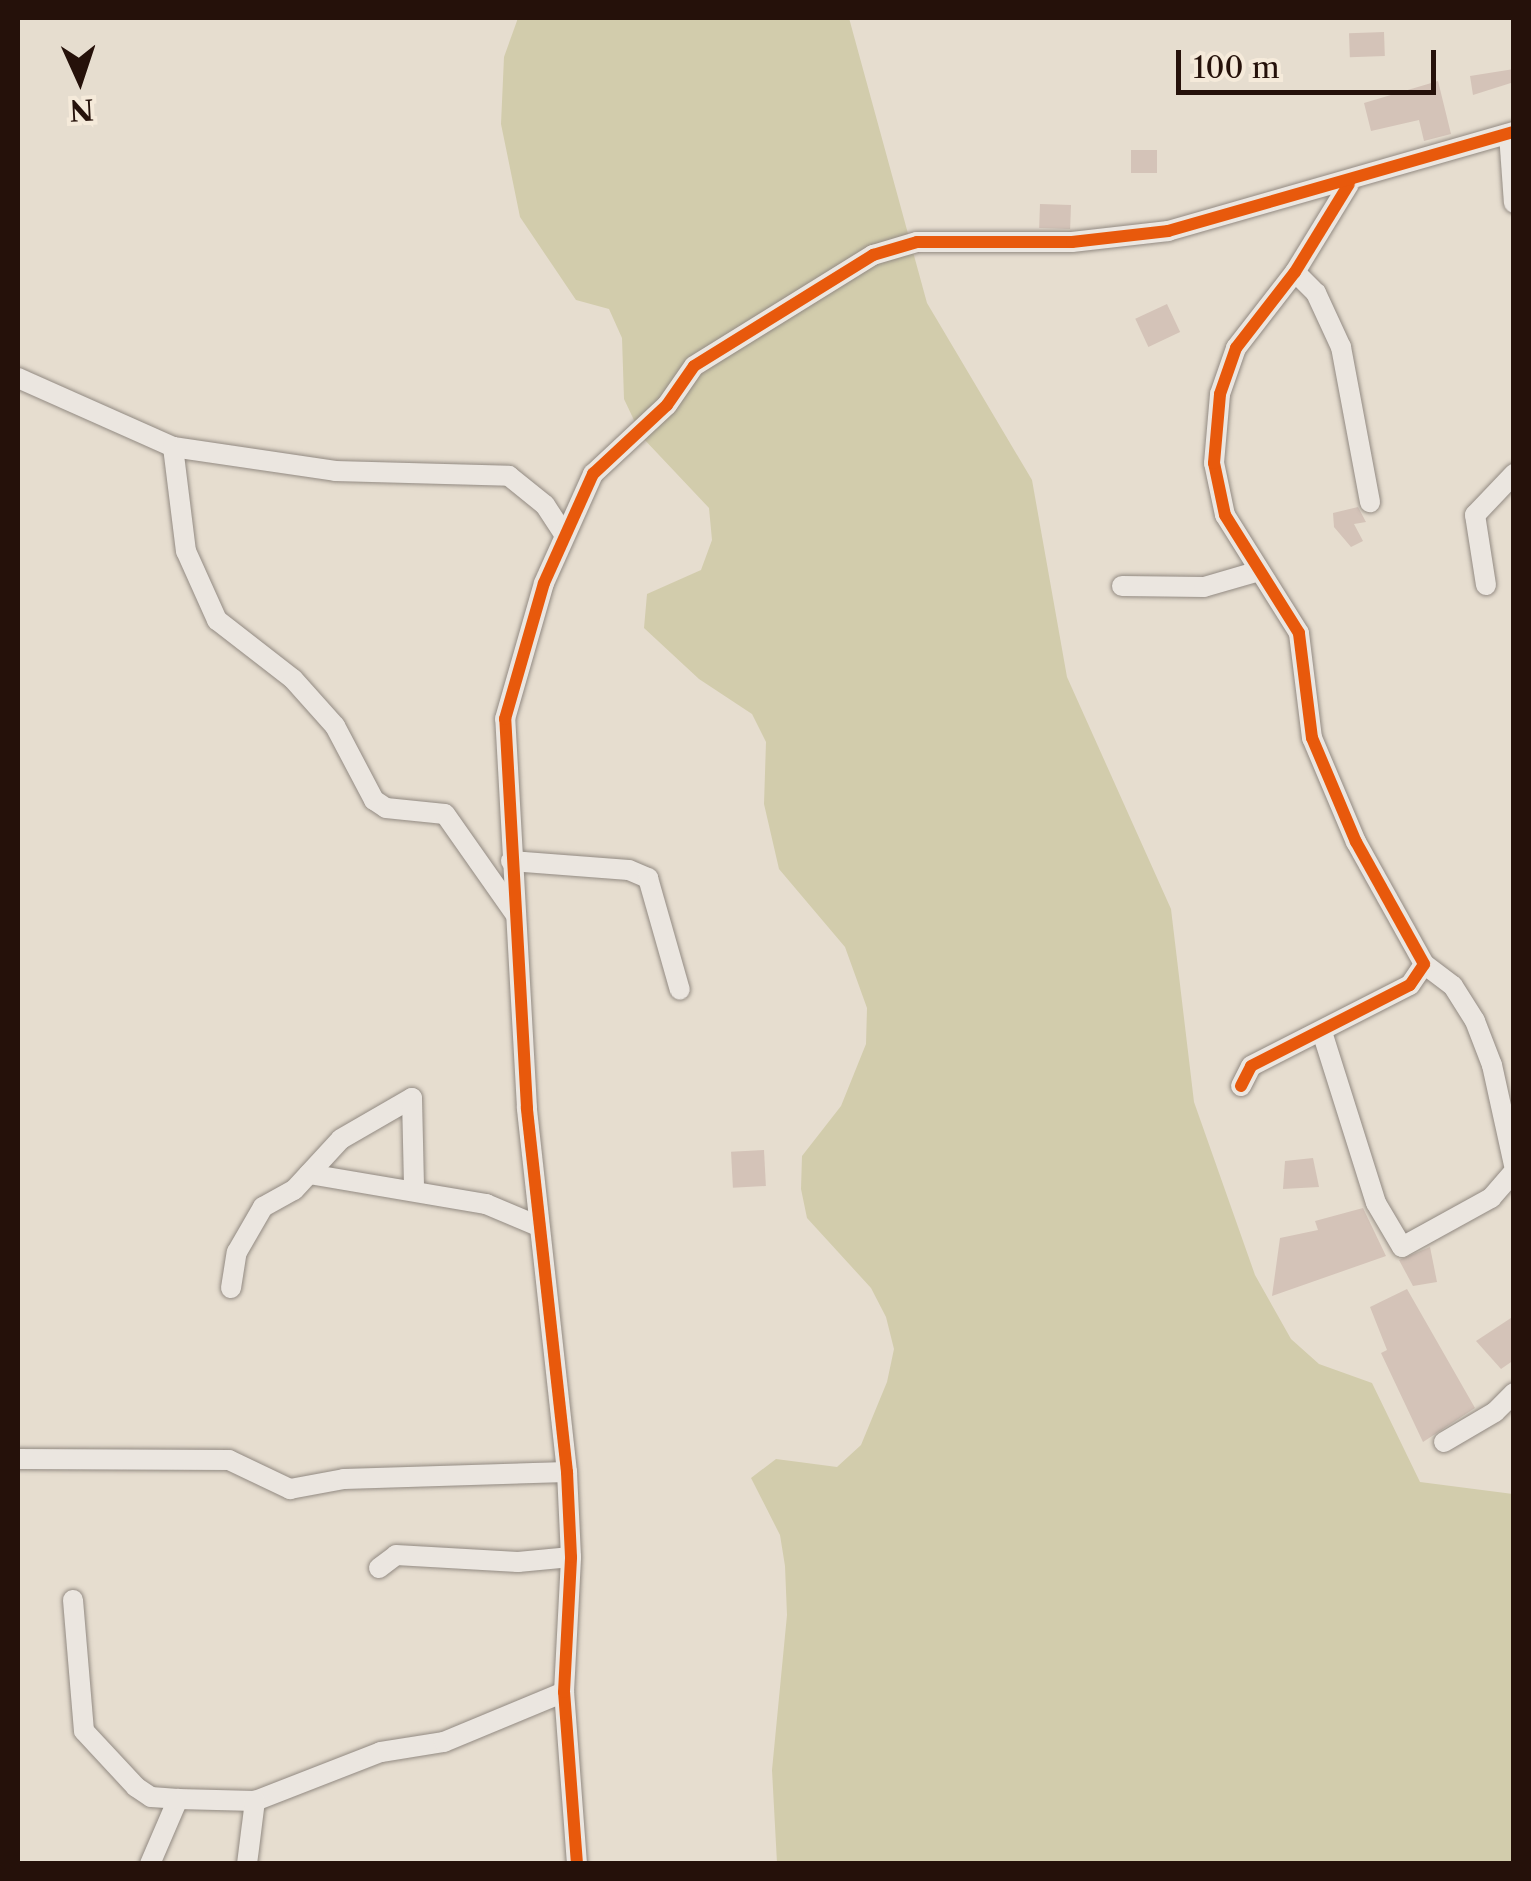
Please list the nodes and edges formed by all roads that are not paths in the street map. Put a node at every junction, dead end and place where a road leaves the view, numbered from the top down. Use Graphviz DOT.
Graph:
graph roads {
  1 [pos="1511,133"];
  2 [pos="1349,184"];
  3 [pos="1514,203"];
  4 [pos="1295,272"];
  5 [pos="18,378"];
  6 [pos="173,448"];
  7 [pos="1514,474"];
  8 [pos="1370,502"];
  9 [pos="563,533"];
  10 [pos="1260,571"];
  11 [pos="1122,586"];
  12 [pos="1486,586"];
  13 [pos="511,861"];
  14 [pos="519,920"];
  15 [pos="1424,964"];
  16 [pos="680,990"];
  17 [pos="1324,1034"];
  18 [pos="1241,1086"];
  19 [pos="1509,1114"];
  20 [pos="1514,1168"];
  21 [pos="309,1174"];
  22 [pos="414,1188"];
  23 [pos="538,1226"];
  24 [pos="231,1288"];
  25 [pos="1514,1393"];
  26 [pos="1444,1442"];
  27 [pos="18,1458"];
  28 [pos="567,1472"];
  29 [pos="571,1557"];
  30 [pos="379,1568"];
  31 [pos="72,1600"];
  32 [pos="564,1692"];
  33 [pos="178,1799"];
  34 [pos="255,1801"];
  35 [pos="150,1864"];
  36 [pos="247,1864"];
  37 [pos="578,1864"];
  1 -- 2 [label="street"];
  1 -- 3 [label="street"];
  2 -- 4 [label="street"];
  2 -- 9 [label="street"];
  4 -- 8 [label="street"];
  4 -- 10 [label="street"];
  5 -- 6 [label="street"];
  6 -- 9 [label="street"];
  6 -- 14 [label="street"];
  7 -- 12 [label="street"];
  9 -- 13 [label="street"];
  10 -- 11 [label="street"];
  10 -- 15 [label="street"];
  13 -- 14 [label="street"];
  13 -- 16 [label="street"];
  14 -- 23 [label="street"];
  15 -- 17 [label="street"];
  15 -- 19 [label="street"];
  17 -- 18 [label="street"];
  17 -- 20 [label="street"];
  19 -- 20 [label="street"];
  21 -- 22 [label="street"];
  21 -- 22 [label="street"];
  21 -- 24 [label="street"];
  22 -- 23 [label="street"];
  23 -- 28 [label="street"];
  25 -- 26 [label="street"];
  27 -- 28 [label="street"];
  28 -- 29 [label="street"];
  29 -- 30 [label="street"];
  29 -- 32 [label="street"];
  31 -- 33 [label="street"];
  32 -- 34 [label="street"];
  32 -- 37 [label="street"];
  33 -- 34 [label="street"];
  33 -- 35 [label="street"];
  34 -- 36 [label="street"];
}
